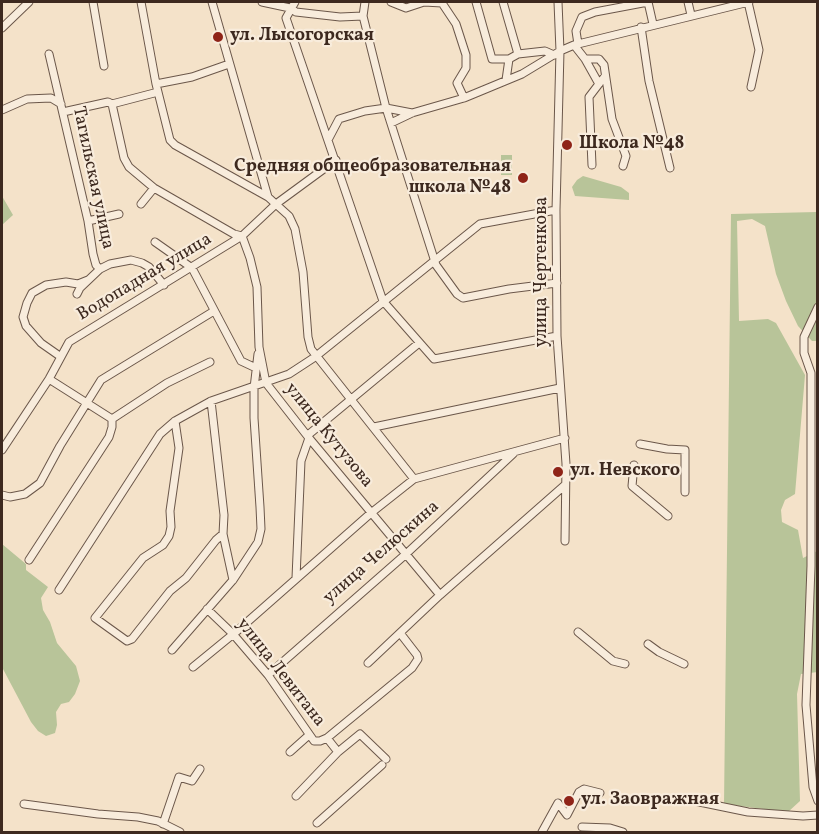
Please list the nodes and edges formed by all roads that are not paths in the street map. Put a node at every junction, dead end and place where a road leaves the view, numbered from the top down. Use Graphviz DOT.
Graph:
graph roads {
  1 [pos="29,2"];
  2 [pos="93,2"];
  3 [pos="141,2"];
  4 [pos="212,2"];
  5 [pos="263,2"];
  6 [pos="365,2"];
  7 [pos="391,2"];
  8 [pos="424,2"];
  9 [pos="442,2"];
  10 [pos="476,2"];
  11 [pos="503,2"];
  12 [pos="558,2"];
  13 [pos="648,2"];
  14 [pos="688,2"];
  15 [pos="749,2"];
  16 [pos="292,5"];
  17 [pos="691,15"];
  18 [pos="363,16"];
  19 [pos="653,24"];
  20 [pos="641,27"];
  21 [pos="2,28"];
  22 [pos="576,45"];
  23 [pos="557,53"];
  24 [pos="50,54"];
  25 [pos="518,54"];
  26 [pos="509,59"];
  27 [pos="585,59"];
  28 [pos="230,64"];
  29 [pos="104,66"];
  30 [pos="605,76"];
  31 [pos="506,80"];
  32 [pos="156,84"];
  33 [pos="599,84"];
  34 [pos="751,87"];
  35 [pos="158,92"];
  36 [pos="464,98"];
  37 [pos="112,104"];
  38 [pos="62,108"];
  39 [pos="386,108"];
  40 [pos="2,110"];
  41 [pos="412,113"];
  42 [pos="391,123"];
  43 [pos="329,138"];
  44 [pos="336,160"];
  45 [pos="592,165"];
  46 [pos="623,166"];
  47 [pos="670,168"];
  48 [pos="154,188"];
  49 [pos="268,197"];
  50 [pos="141,204"];
  51 [pos="276,204"];
  52 [pos="556,210"];
  53 [pos="119,214"];
  54 [pos="88,221"];
  55 [pos="242,236"];
  56 [pos="155,242"];
  57 [pos="435,258"];
  58 [pos="192,268"];
  59 [pos="99,269"];
  60 [pos="88,280"];
  61 [pos="557,284"];
  62 [pos="164,285"];
  63 [pos="78,294"];
  64 [pos="383,301"];
  65 [pos="818,307"];
  66 [pos="214,310"];
  67 [pos="557,336"];
  68 [pos="419,343"];
  69 [pos="259,347"];
  70 [pos="61,357"];
  71 [pos="315,357"];
  72 [pos="210,362"];
  73 [pos="256,368"];
  74 [pos="49,379"];
  75 [pos="266,382"];
  76 [pos="254,388"];
  77 [pos="560,388"];
  78 [pos="349,400"];
  79 [pos="212,401"];
  80 [pos="86,403"];
  81 [pos="112,420"];
  82 [pos="175,421"];
  83 [pos="374,427"];
  84 [pos="308,436"];
  85 [pos="565,438"];
  86 [pos="640,444"];
  87 [pos="2,450"];
  88 [pos="515,453"];
  89 [pos="634,465"];
  90 [pos="414,479"];
  91 [pos="565,485"];
  92 [pos="685,492"];
  93 [pos="2,495"];
  94 [pos="371,513"];
  95 [pos="668,516"];
  96 [pos="223,534"];
  97 [pos="565,542"];
  98 [pos="406,554"];
  99 [pos="29,560"];
  100 [pos="296,578"];
  101 [pos="233,580"];
  102 [pos="59,590"];
  103 [pos="440,595"];
  104 [pos="207,609"];
  105 [pos="578,632"];
  106 [pos="400,633"];
  107 [pos="233,634"];
  108 [pos="648,644"];
  109 [pos="172,650"];
  110 [pos="368,663"];
  111 [pos="625,664"];
  112 [pos="684,664"];
  113 [pos="193,667"];
  114 [pos="268,675"];
  115 [pos="309,735"];
  116 [pos="327,738"];
  117 [pos="290,752"];
  118 [pos="338,752"];
  119 [pos="200,769"];
  120 [pos="600,794"];
  121 [pos="296,795"];
  122 [pos="680,798"];
  123 [pos="818,801"];
  124 [pos="24,804"];
  125 [pos="818,815"];
  126 [pos="317,823"];
  127 [pos="163,824"];
  128 [pos="582,827"];
  129 [pos="180,832"];
  130 [pos="542,832"];
  131 [pos="623,832"];
  1 -- 21 [label="street"];
  2 -- 29 [label="street"];
  3 -- 32 [label="street"];
  4 -- 28 [label="street"];
  5 -- 16 [label="street"];
  6 -- 18 [label="street"];
  7 -- 8 [label="street"];
  8 -- 9 [label="street"];
  9 -- 36 [label="street"];
  10 -- 26 [label="street"];
  11 -- 25 [label="street"];
  12 -- 23 [label="street, улица Чертенкова"];
  13 -- 19 [label="street"];
  13 -- 22 [label="street"];
  14 -- 17 [label="street"];
  15 -- 17 [label="street"];
  15 -- 34 [label="street"];
  16 -- 18 [label="street"];
  16 -- 43 [label="street"];
  17 -- 19 [label="street"];
  18 -- 39 [label="street"];
  19 -- 20 [label="street"];
  20 -- 22 [label="street"];
  20 -- 47 [label="street"];
  22 -- 23 [label="street"];
  22 -- 27 [label="street"];
  23 -- 25 [label="street"];
  23 -- 31 [label="street"];
  23 -- 52 [label="street, улица Чертенкова"];
  24 -- 38 [label="street, Тагильская улица"];
  25 -- 26 [label="street"];
  26 -- 31 [label="street"];
  27 -- 30 [label="street"];
  27 -- 33 [label="street"];
  28 -- 32 [label="street"];
  28 -- 49 [label="street"];
  30 -- 33 [label="street"];
  30 -- 46 [label="street"];
  31 -- 36 [label="street"];
  32 -- 35 [label="street"];
  33 -- 45 [label="street"];
  35 -- 37 [label="street"];
  35 -- 49 [label="street"];
  36 -- 41 [label="street"];
  37 -- 38 [label="street"];
  37 -- 48 [label="street"];
  38 -- 40 [label="street"];
  38 -- 54 [label="street, Тагильская улица"];
  39 -- 41 [label="street"];
  39 -- 42 [label="street"];
  39 -- 43 [label="street"];
  41 -- 42 [label="street"];
  42 -- 57 [label="street"];
  43 -- 44 [label="street"];
  44 -- 51 [label="street, Водопадная улица"];
  44 -- 64 [label="street"];
  48 -- 50 [label="street"];
  48 -- 55 [label="street"];
  49 -- 51 [label="street"];
  51 -- 55 [label="street, Водопадная улица"];
  51 -- 71 [label="street"];
  52 -- 57 [label="street"];
  52 -- 61 [label="street, улица Чертенкова"];
  53 -- 54 [label="street"];
  54 -- 59 [label="street, Тагильская улица"];
  55 -- 58 [label="street, Водопадная улица"];
  55 -- 69 [label="street, улица Кутузова"];
  56 -- 58 [label="street"];
  57 -- 61 [label="street"];
  57 -- 64 [label="street"];
  58 -- 62 [label="street, Водопадная улица"];
  58 -- 66 [label="street"];
  59 -- 60 [label="street"];
  59 -- 62 [label="street, Тагильская улица"];
  60 -- 63 [label="street"];
  60 -- 70 [label="street"];
  61 -- 67 [label="street, улица Чертенкова"];
  62 -- 70 [label="street, Водопадная улица"];
  64 -- 68 [label="street"];
  64 -- 71 [label="street"];
  65 -- 123 [label="street"];
  66 -- 73 [label="street"];
  66 -- 80 [label="street"];
  67 -- 68 [label="street"];
  67 -- 77 [label="street, улица Чертенкова"];
  68 -- 78 [label="street"];
  69 -- 73 [label="street"];
  69 -- 75 [label="street, улица Кутузова"];
  70 -- 74 [label="street, Водопадная улица"];
  71 -- 75 [label="street"];
  71 -- 78 [label="street"];
  72 -- 81 [label="street"];
  73 -- 76 [label="street"];
  74 -- 80 [label="street"];
  74 -- 87 [label="street, Водопадная улица"];
  75 -- 76 [label="street"];
  75 -- 84 [label="street, улица Кутузова"];
  76 -- 79 [label="street"];
  76 -- 101 [label="street"];
  77 -- 83 [label="street"];
  77 -- 85 [label="street, улица Чертенкова"];
  78 -- 83 [label="street"];
  78 -- 84 [label="street"];
  79 -- 82 [label="street"];
  79 -- 96 [label="street"];
  80 -- 81 [label="street"];
  80 -- 93 [label="street"];
  81 -- 99 [label="street"];
  82 -- 96 [label="street"];
  82 -- 102 [label="street"];
  83 -- 90 [label="street"];
  84 -- 94 [label="street, улица Кутузова"];
  84 -- 100 [label="street"];
  85 -- 88 [label="street"];
  85 -- 91 [label="street, улица Чертенкова"];
  86 -- 92 [label="street"];
  88 -- 90 [label="street"];
  88 -- 98 [label="street, улица Челюскина"];
  89 -- 95 [label="street"];
  90 -- 94 [label="street"];
  91 -- 97 [label="street, улица Чертенкова"];
  91 -- 103 [label="street"];
  94 -- 98 [label="street, улица Кутузова"];
  94 -- 100 [label="street"];
  96 -- 101 [label="street"];
  98 -- 103 [label="street, улица Кутузова"];
  98 -- 114 [label="street, улица Челюскина"];
  100 -- 107 [label="street"];
  101 -- 104 [label="street"];
  103 -- 106 [label="street"];
  104 -- 107 [label="street, улица Левитана"];
  104 -- 109 [label="street"];
  105 -- 111 [label="street"];
  106 -- 110 [label="street"];
  106 -- 116 [label="street, улица Левитана"];
  107 -- 113 [label="street"];
  107 -- 114 [label="street, улица Левитана"];
  108 -- 112 [label="street"];
  114 -- 115 [label="street, улица Левитана"];
  115 -- 116 [label="street, улица Левитана"];
  115 -- 117 [label="street"];
  116 -- 118 [label="street"];
  118 -- 121 [label="street"];
  118 -- 126 [label="street"];
  119 -- 127 [label="street"];
  120 -- 130 [label="street"];
  122 -- 125 [label="street"];
  124 -- 127 [label="street"];
  127 -- 129 [label="street"];
  128 -- 131 [label="street"];
}
